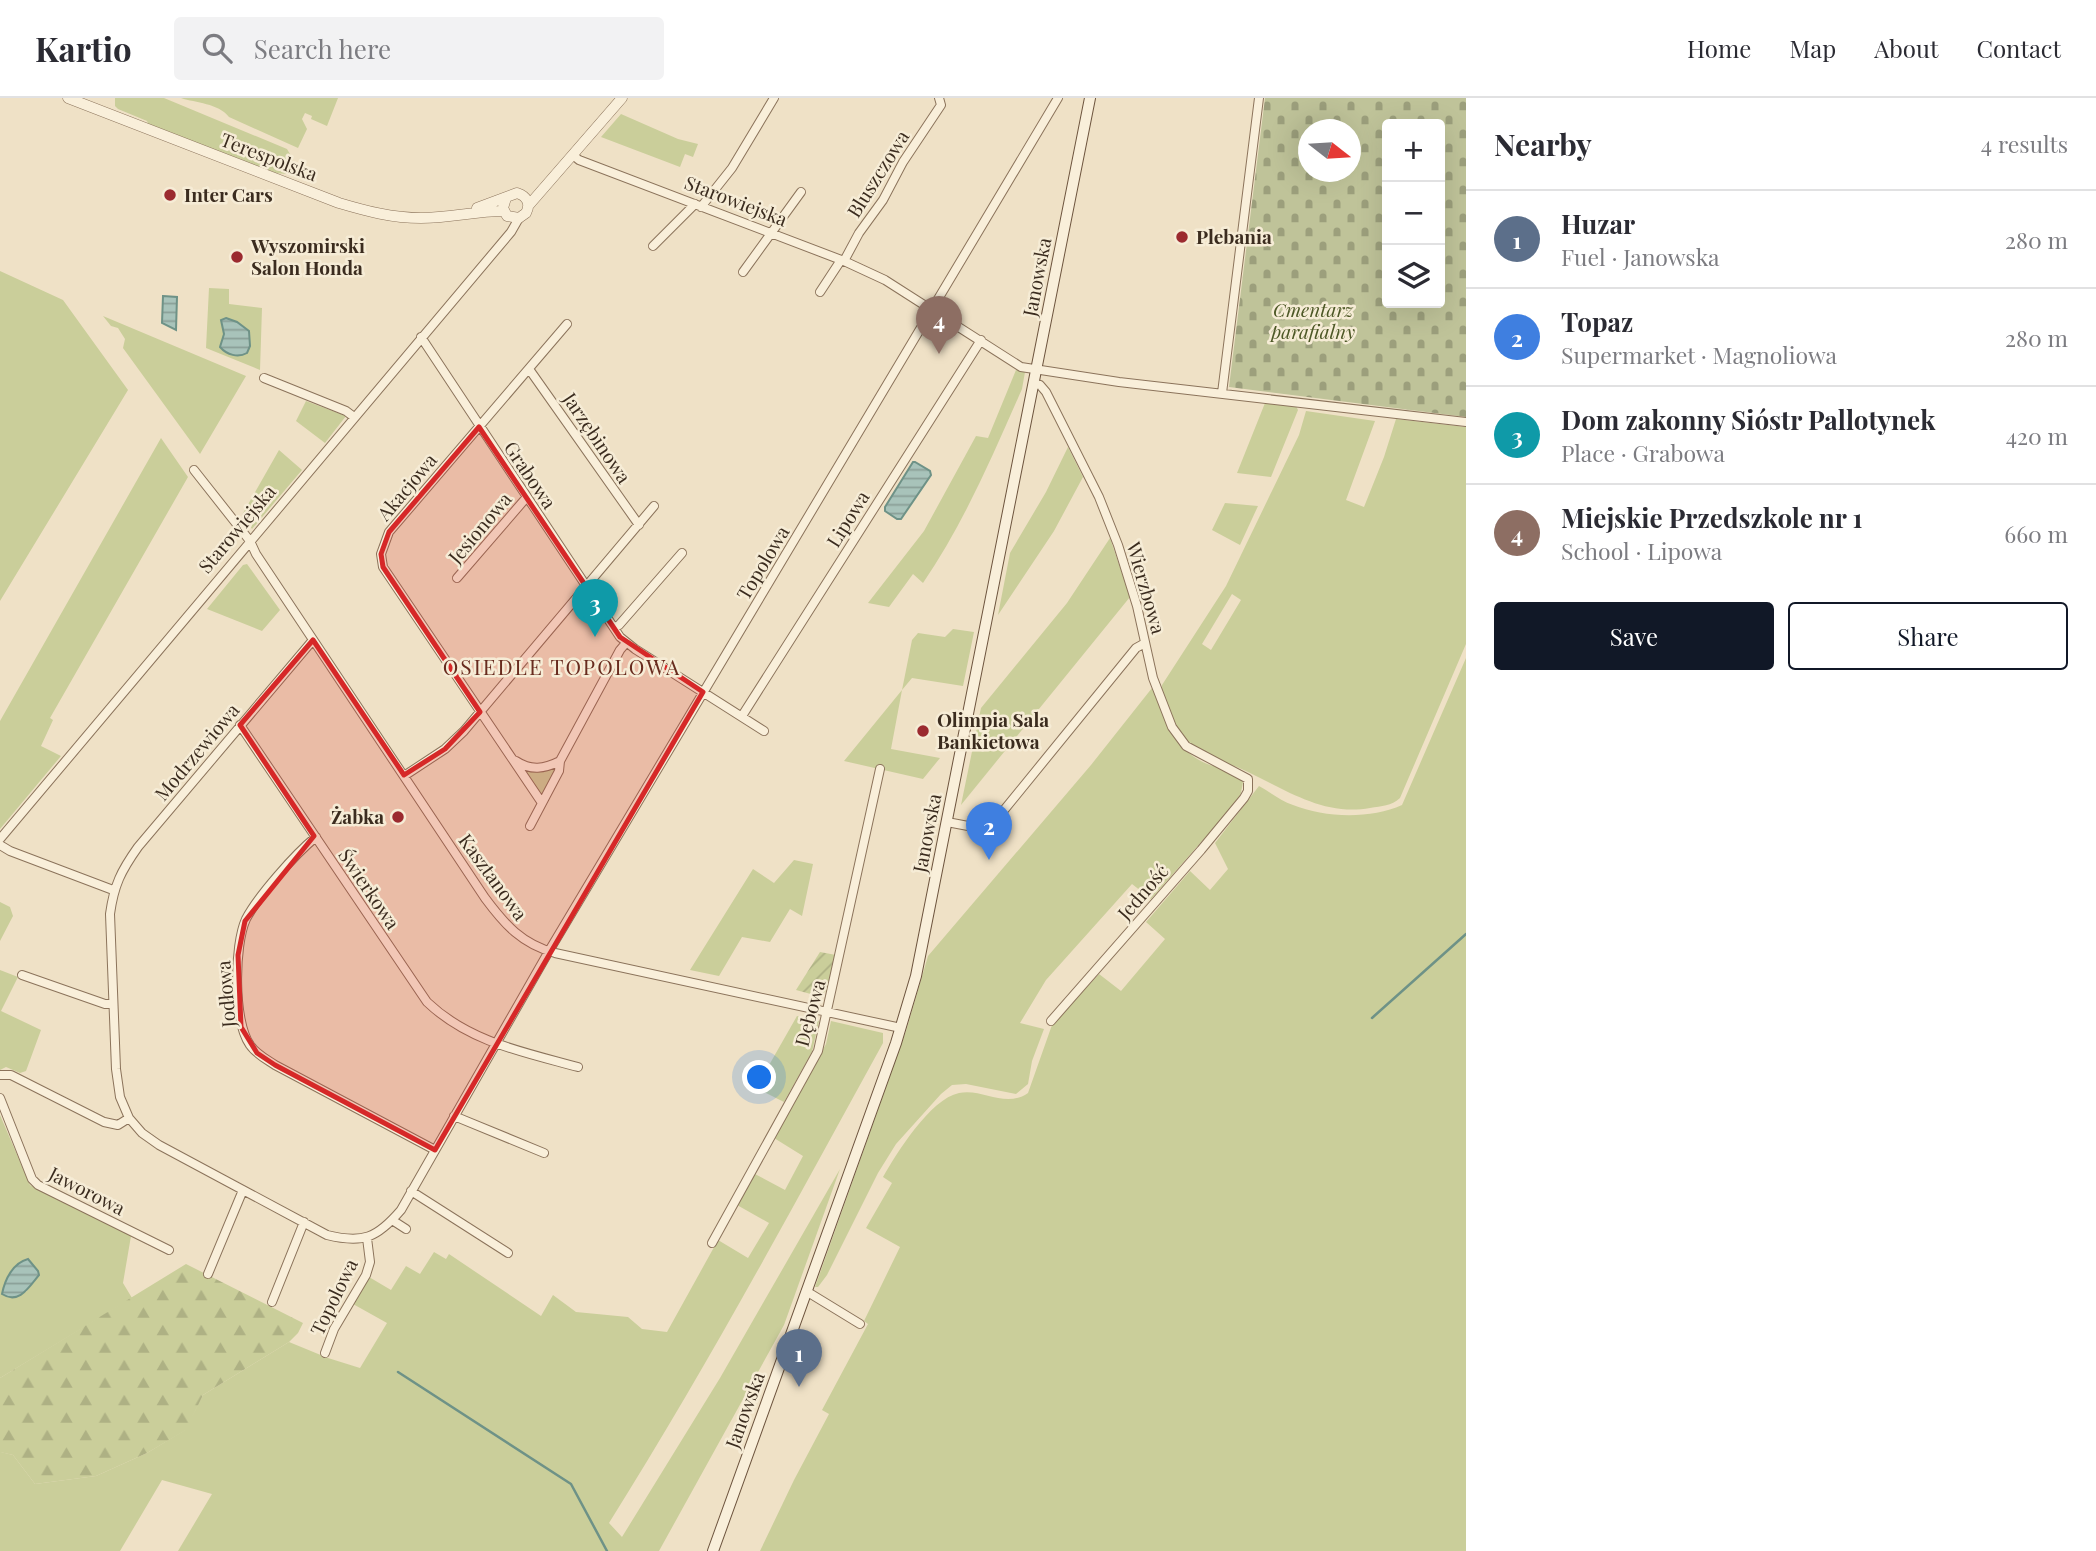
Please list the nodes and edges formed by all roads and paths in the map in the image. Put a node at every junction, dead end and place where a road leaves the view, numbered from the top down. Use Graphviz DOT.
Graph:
graph roads {
  1 [pos="68,98"];
  2 [pos="622,98"];
  3 [pos="774,98"];
  4 [pos="1058,98"];
  5 [pos="1090,98"];
  6 [pos="1259,98"];
  7 [pos="940,101"];
  8 [pos="574,156"];
  9 [pos="557,173"];
  10 [pos="802,192"];
  11 [pos="521,194"];
  12 [pos="506,198"];
  13 [pos="528,205"];
  14 [pos="698,206"];
  15 [pos="463,212"];
  16 [pos="506,213"];
  17 [pos="519,218"];
  18 [pos="771,234"];
  19 [pos="501,242"];
  20 [pos="653,246"];
  21 [pos="842,261"];
  22 [pos="743,272"];
  23 [pos="820,292"];
  24 [pos="932,309"];
  25 [pos="567,324"];
  26 [pos="421,337"];
  27 [pos="981,340"];
  28 [pos="528,369"];
  29 [pos="1036,370"];
  30 [pos="264,378"];
  31 [pos="1034,384"];
  32 [pos="1222,393"];
  33 [pos="354,417"];
  34 [pos="1466,422"];
  35 [pos="478,427"];
  36 [pos="194,470"];
  37 [pos="526,498"];
  38 [pos="654,506"];
  39 [pos="639,525"];
  40 [pos="250,541"];
  41 [pos="682,552"];
  42 [pos="457,578"];
  43 [pos="586,587"];
  44 [pos="614,628"];
  45 [pos="313,640"];
  46 [pos="626,643"];
  47 [pos="1145,643"];
  48 [pos="703,692"];
  49 [pos="480,712"];
  50 [pos="742,716"];
  51 [pos="240,725"];
  52 [pos="764,731"];
  53 [pos="510,757"];
  54 [pos="560,761"];
  55 [pos="880,769"];
  56 [pos="404,776"];
  57 [pos="1248,779"];
  58 [pos="542,803"];
  59 [pos="947,822"];
  60 [pos="530,826"];
  61 [pos="316,837"];
  62 [pos="0,839"];
  63 [pos="0,845"];
  64 [pos="114,890"];
  65 [pos="549,951"];
  66 [pos="22,975"];
  67 [pos="113,1004"];
  68 [pos="827,1011"];
  69 [pos="1051,1021"];
  70 [pos="901,1028"];
  71 [pos="496,1044"];
  72 [pos="578,1067"];
  73 [pos="0,1075"];
  74 [pos="0,1098"];
  75 [pos="454,1116"];
  76 [pos="129,1118"];
  77 [pos="435,1150"];
  78 [pos="544,1153"];
  79 [pos="243,1190"];
  80 [pos="411,1191"];
  81 [pos="392,1220"];
  82 [pos="304,1222"];
  83 [pos="406,1229"];
  84 [pos="367,1238"];
  85 [pos="712,1243"];
  86 [pos="169,1250"];
  87 [pos="508,1253"];
  88 [pos="208,1274"];
  89 [pos="806,1290"];
  90 [pos="272,1302"];
  91 [pos="860,1324"];
  92 [pos="325,1353"];
  93 [pos="713,1551"];
  1 -- 15 [label="street, Terespolska"];
  2 -- 8 [label="street"];
  3 -- 14 [label="street"];
  4 -- 24 [label="street, Topolowa"];
  5 -- 29 [label="main road, Janowska"];
  6 -- 32 [label="street"];
  7 -- 21 [label="street, Bluszczowa"];
  8 -- 9 [label="street"];
  8 -- 14 [label="street, Starowiejska"];
  9 -- 11 [label="street"];
  9 -- 13 [label="street"];
  10 -- 18 [label="street"];
  11 -- 12 [label="street"];
  11 -- 13 [label="street"];
  12 -- 15 [label="street, Terespolska"];
  12 -- 16 [label="street"];
  13 -- 17 [label="street"];
  14 -- 18 [label="street, Starowiejska"];
  14 -- 20 [label="street"];
  15 -- 16 [label="street, Terespolska"];
  16 -- 17 [label="street"];
  16 -- 19 [label="street, Starowiejska"];
  17 -- 19 [label="street, Starowiejska"];
  18 -- 21 [label="street, Starowiejska"];
  18 -- 22 [label="street"];
  19 -- 26 [label="street, Starowiejska"];
  21 -- 23 [label="street, Bluszczowa"];
  21 -- 24 [label="street, Starowiejska"];
  24 -- 27 [label="street, Starowiejska"];
  24 -- 48 [label="street, Topolowa"];
  25 -- 28 [label="street, Akacjowa"];
  26 -- 33 [label="street, Starowiejska"];
  26 -- 35 [label="street, Grabowa"];
  27 -- 29 [label="street, Starowiejska"];
  27 -- 50 [label="street, Lipowa"];
  28 -- 35 [label="street, Akacjowa"];
  28 -- 39 [label="street, Jarzębinowa"];
  29 -- 31 [label="main road, Janowska"];
  29 -- 32 [label="street, Starowiejska"];
  30 -- 33 [label="street"];
  31 -- 47 [label="street, Wierzbowa"];
  31 -- 59 [label="main road, Janowska"];
  32 -- 34 [label="street, Starowiejska"];
  33 -- 40 [label="street, Starowiejska"];
  35 -- 37 [label="street, Grabowa"];
  35 -- 49 [label="street, Akacjowa"];
  36 -- 40 [label="street, Kasztanowa"];
  37 -- 42 [label="street, Jesionowa"];
  37 -- 43 [label="street, Grabowa"];
  38 -- 39 [label="street"];
  39 -- 43 [label="street"];
  40 -- 45 [label="street, Kasztanowa"];
  40 -- 62 [label="street, Starowiejska"];
  41 -- 44 [label="street"];
  43 -- 44 [label="street, Grabowa"];
  43 -- 49 [label="street"];
  44 -- 46 [label="street, Grabowa"];
  45 -- 51 [label="street, Modrzewiowa"];
  45 -- 56 [label="street, Kasztanowa"];
  46 -- 48 [label="street, Grabowa"];
  46 -- 54 [label="street"];
  47 -- 57 [label="street, Wierzbowa"];
  47 -- 59 [label="street"];
  48 -- 50 [label="street, Grabowa"];
  48 -- 65 [label="street, Topolowa"];
  49 -- 53 [label="street, Akacjowa"];
  49 -- 56 [label="street"];
  50 -- 52 [label="street, Grabowa"];
  51 -- 61 [label="street, Świerkowa"];
  51 -- 64 [label="street, Modrzewiowa"];
  53 -- 54 [label="street"];
  53 -- 58 [label="street, Akacjowa"];
  54 -- 58 [label="street"];
  55 -- 68 [label="street, Dębowa"];
  56 -- 65 [label="street, Kasztanowa"];
  57 -- 69 [label="street, Jedność"];
  58 -- 60 [label="street"];
  59 -- 70 [label="main road, Janowska"];
  61 -- 71 [label="street, Świerkowa"];
  61 -- 77 [label="street, Jodłowa"];
  63 -- 64 [label="street"];
  64 -- 67 [label="street, Modrzewiowa"];
  65 -- 68 [label="street, Kasztanowa"];
  65 -- 71 [label="street, Topolowa"];
  66 -- 67 [label="street"];
  67 -- 76 [label="street, Modrzewiowa"];
  68 -- 70 [label="street, Kasztanowa"];
  68 -- 85 [label="street, Dębowa"];
  70 -- 89 [label="main road, Janowska"];
  71 -- 72 [label="street"];
  71 -- 75 [label="street, Topolowa"];
  73 -- 76 [label="street"];
  74 -- 86 [label="street, Jaworowa"];
  75 -- 77 [label="street, Topolowa"];
  75 -- 78 [label="street"];
  76 -- 79 [label="street, Modrzewiowa"];
  77 -- 80 [label="street, Topolowa"];
  79 -- 82 [label="street, Modrzewiowa"];
  79 -- 88 [label="street"];
  80 -- 81 [label="street, Topolowa"];
  80 -- 87 [label="street"];
  81 -- 83 [label="street"];
  81 -- 84 [label="street, Topolowa"];
  82 -- 84 [label="street, Modrzewiowa"];
  82 -- 90 [label="street"];
  84 -- 92 [label="street, Topolowa"];
  89 -- 91 [label="street"];
  89 -- 93 [label="main road, Janowska"];
}
